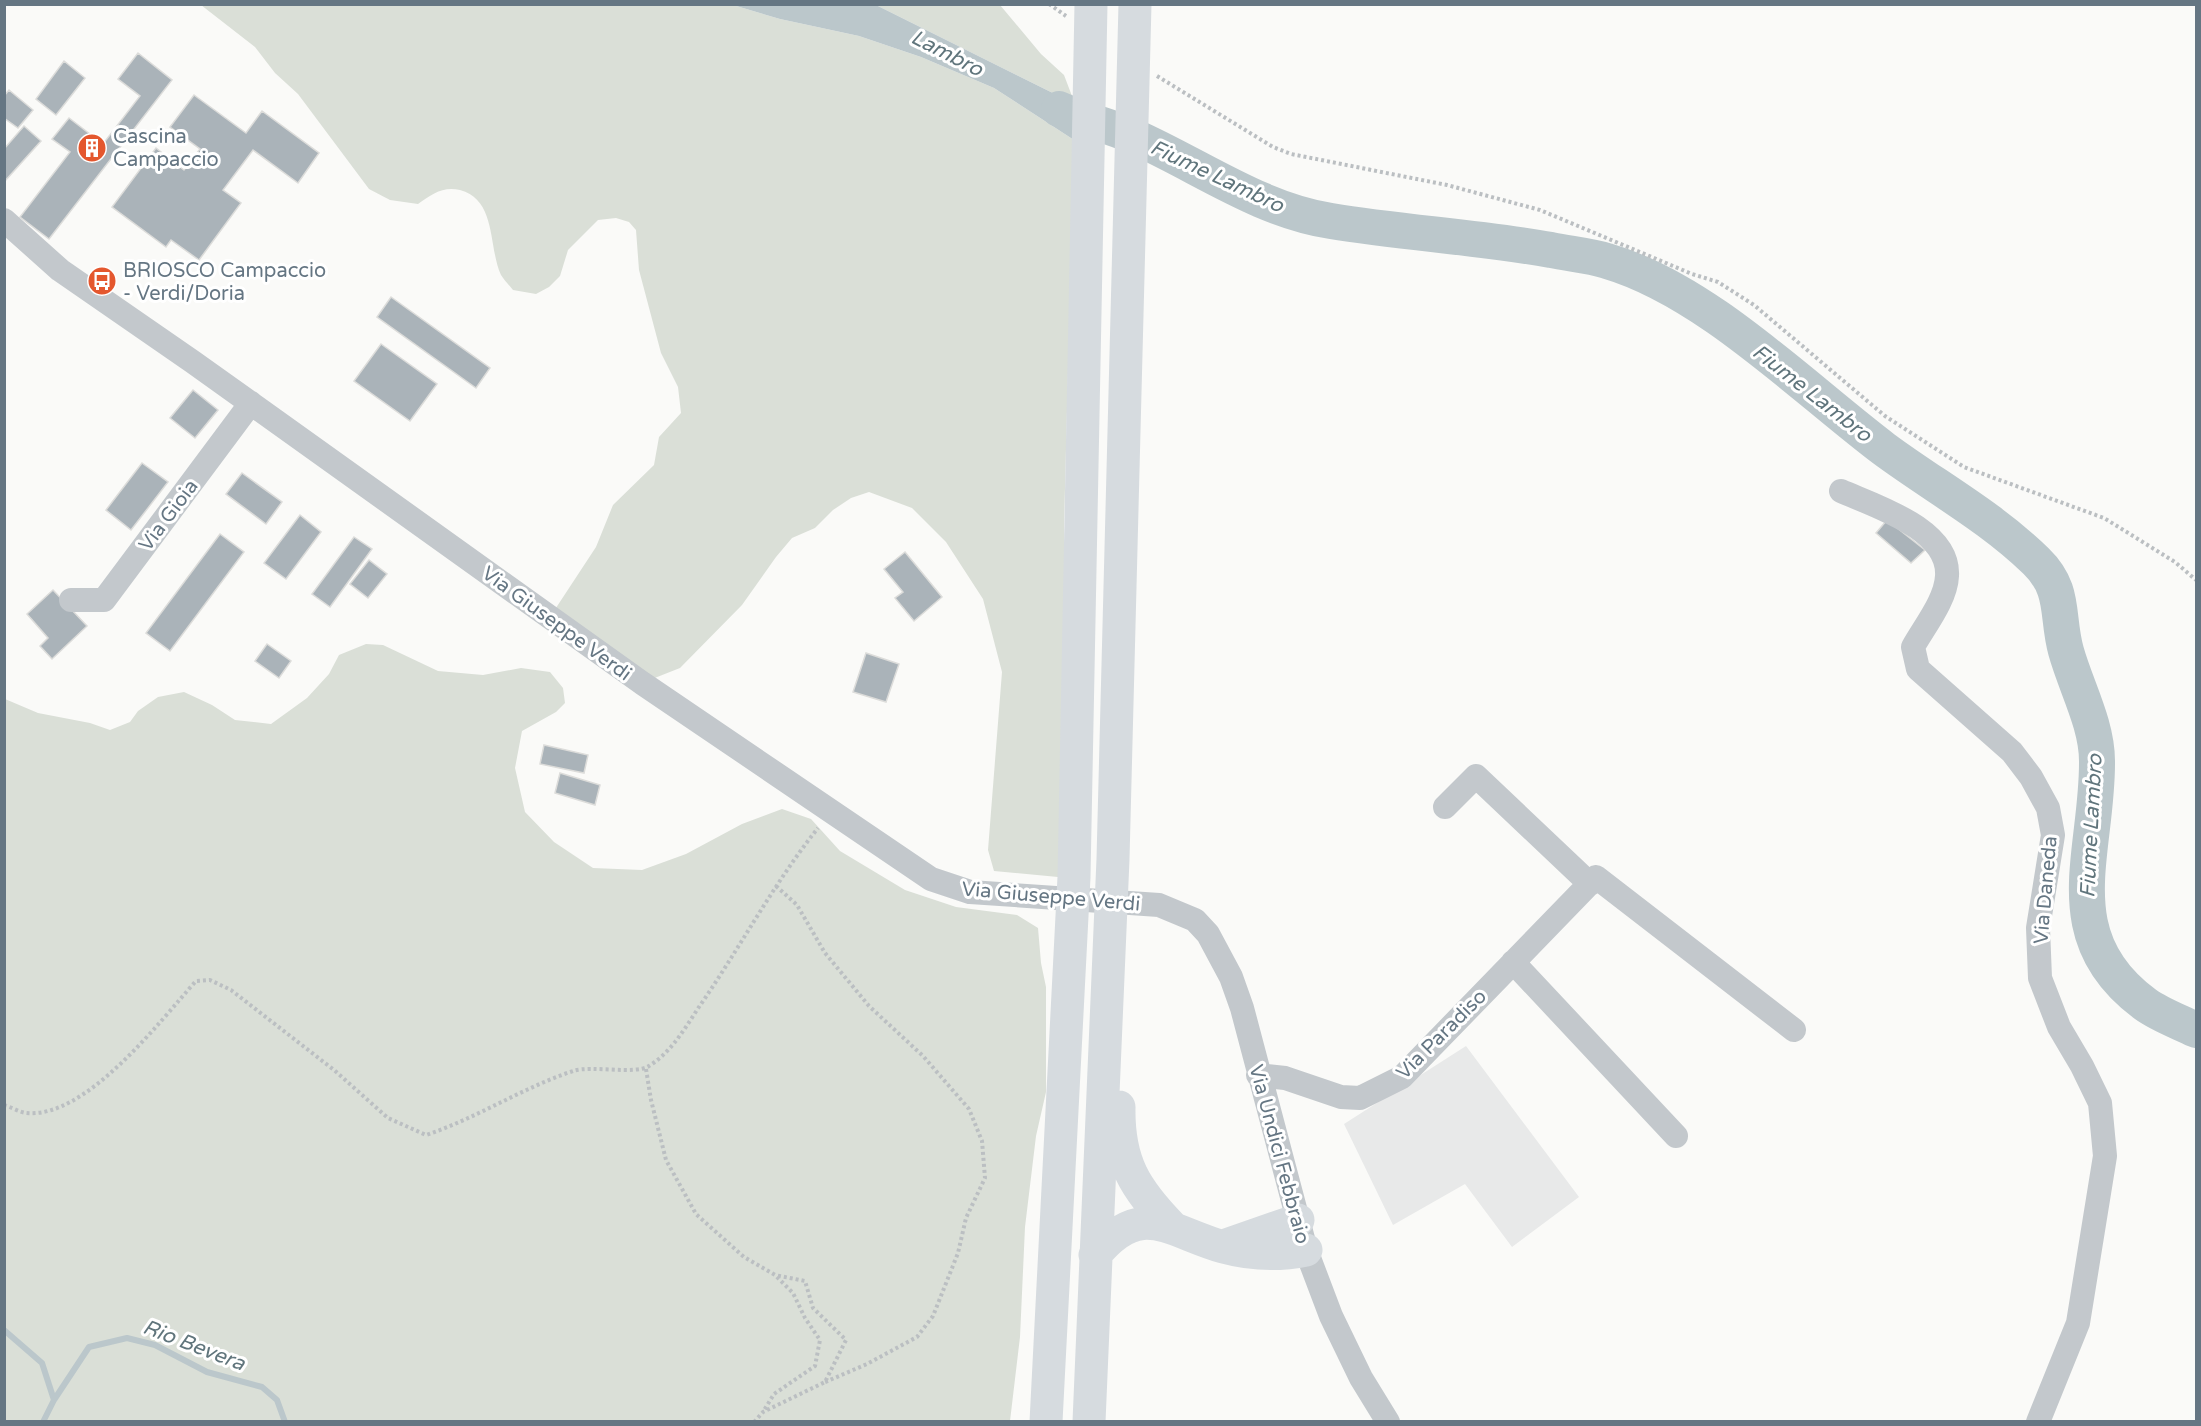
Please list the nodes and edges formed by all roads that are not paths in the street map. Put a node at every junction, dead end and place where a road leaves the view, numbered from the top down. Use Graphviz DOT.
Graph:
graph roads {
  1 [pos="1136,4"];
  2 [pos="1079,11"];
  3 [pos="4,220"];
  4 [pos="251,403"];
  5 [pos="1841,491"];
  6 [pos="71,600"];
  7 [pos="1445,807"];
  8 [pos="1113,859"];
  9 [pos="1590,884"];
  10 [pos="1159,905"];
  11 [pos="1513,962"];
  12 [pos="1794,1030"];
  13 [pos="1258,1075"];
  14 [pos="1676,1136"];
  15 [pos="1172,1227"];
  16 [pos="1302,1235"];
  17 [pos="1095,1255"];
  18 [pos="1046,1422"];
  19 [pos="1089,1422"];
  20 [pos="1388,1422"];
  21 [pos="2038,1422"];
  1 -- 8 [label="highway"];
  2 -- 18 [label="highway"];
  3 -- 4 [label="street, Via Giuseppe Verdi"];
  4 -- 6 [label="street, Via Gioia"];
  4 -- 10 [label="street, Via Giuseppe Verdi"];
  5 -- 21 [label="street, Via Daneda"];
  7 -- 9 [label="street"];
  8 -- 15 [label="highway"];
  8 -- 17 [label="highway"];
  9 -- 11 [label="street, Via Paradiso"];
  9 -- 12 [label="street"];
  10 -- 13 [label="street, Via Undici Febbraio"];
  11 -- 13 [label="street, Via Paradiso"];
  11 -- 14 [label="street"];
  13 -- 16 [label="street, Via Undici Febbraio"];
  15 -- 16 [label="highway"];
  15 -- 17 [label="highway"];
  16 -- 20 [label="street, Via Undici Febbraio"];
  17 -- 19 [label="highway"];
}
